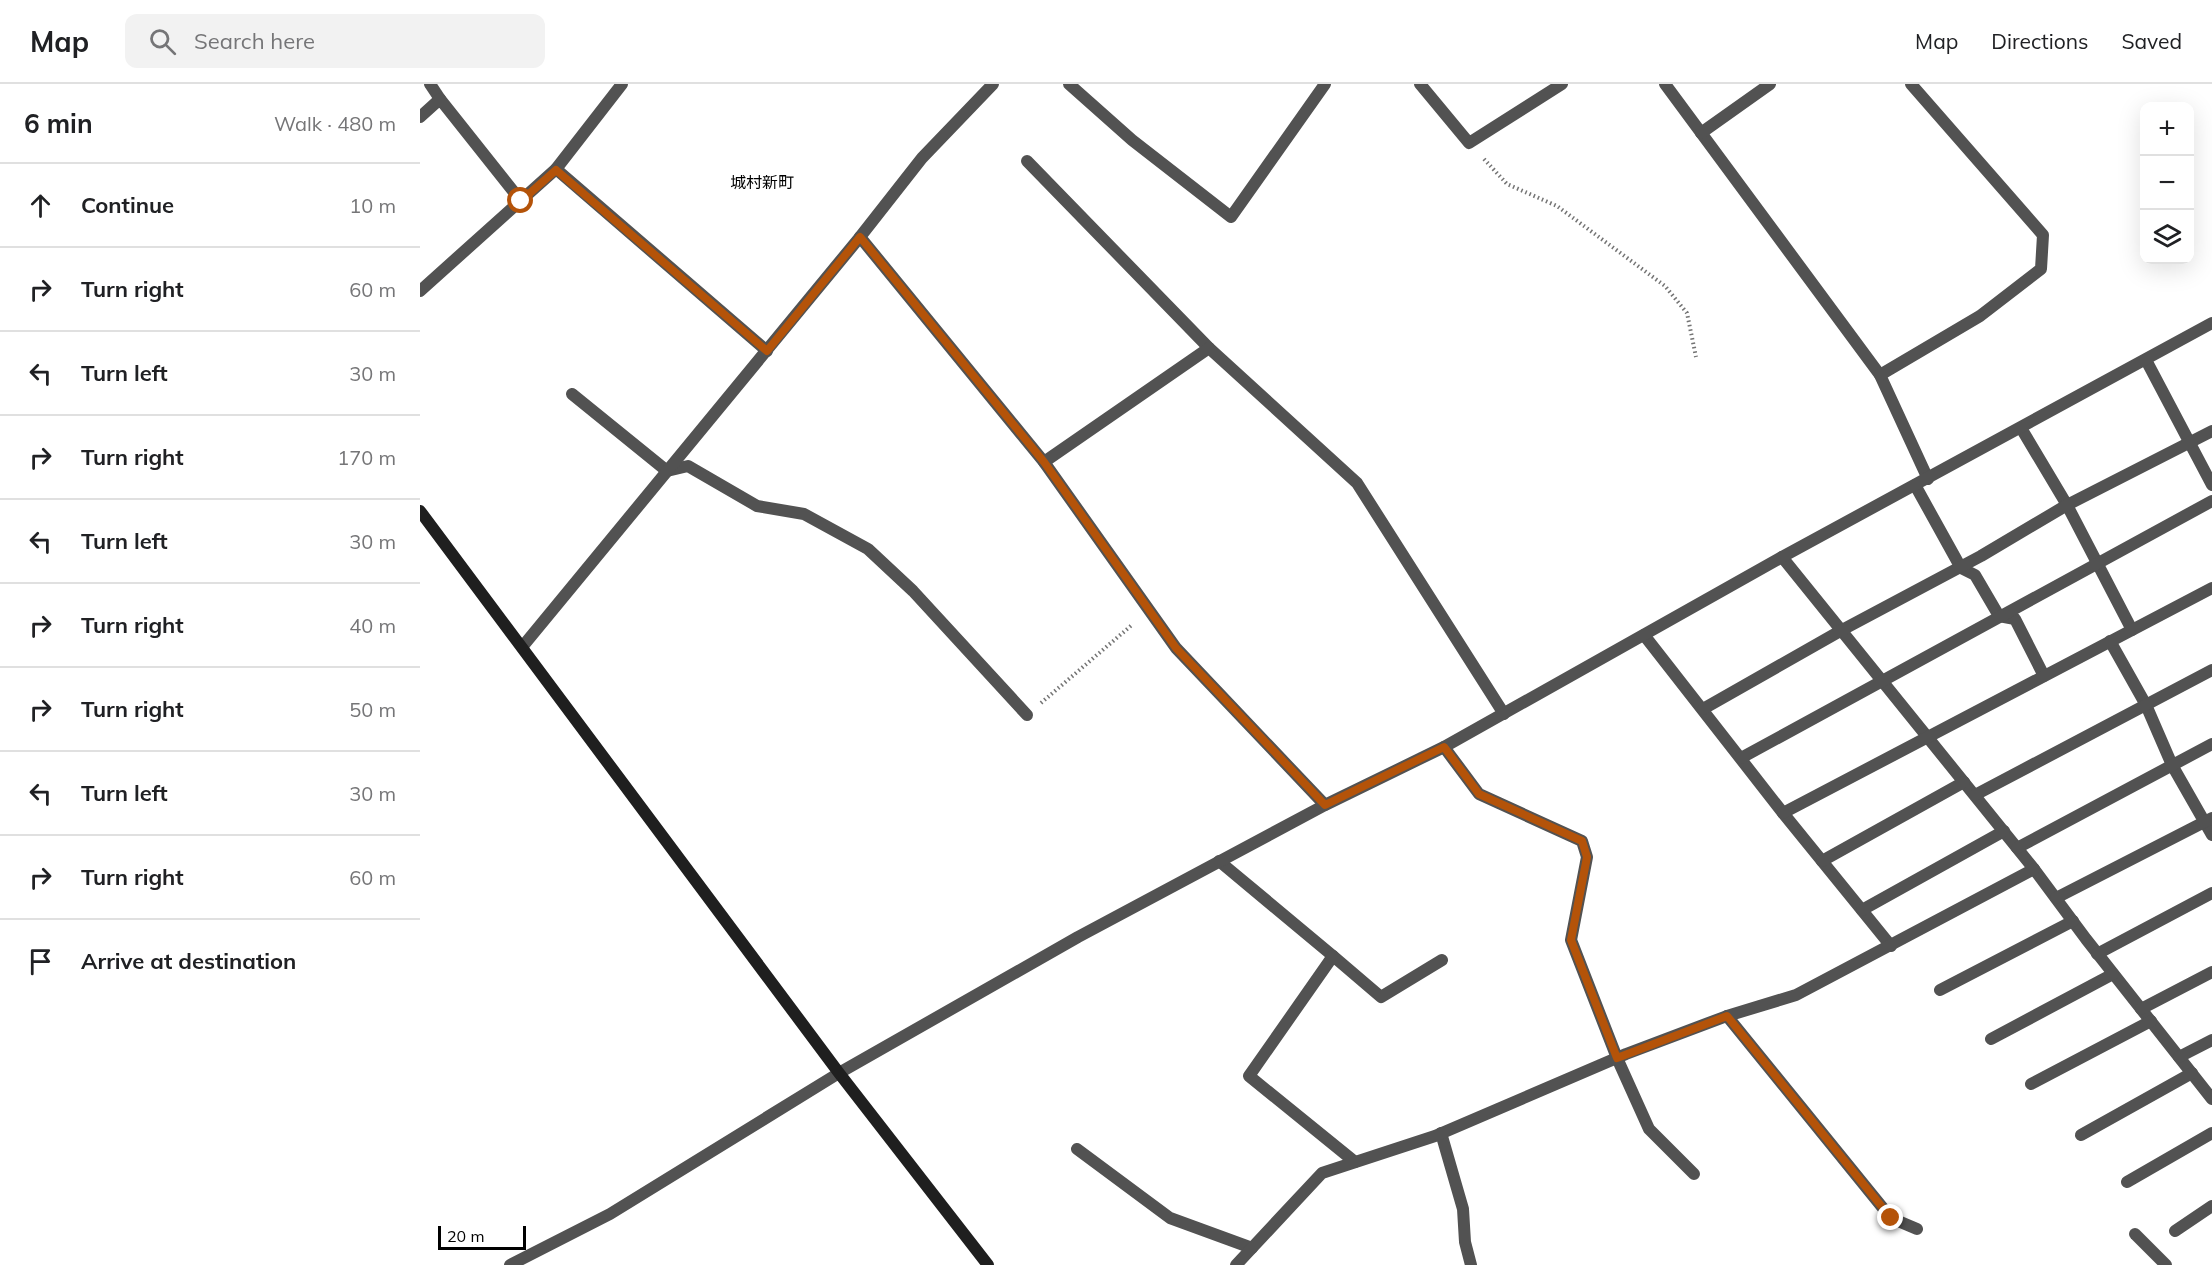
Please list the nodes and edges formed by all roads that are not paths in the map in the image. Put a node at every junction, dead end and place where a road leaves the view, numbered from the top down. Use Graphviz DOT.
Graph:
graph roads {
  1 [pos="430,84"];
  2 [pos="622,84"];
  3 [pos="993,84"];
  4 [pos="1069,84"];
  5 [pos="1325,84"];
  6 [pos="1420,84"];
  7 [pos="1562,84"];
  8 [pos="1665,84"];
  9 [pos="1770,84"];
  10 [pos="1911,84"];
  11 [pos="440,99"];
  12 [pos="420,117"];
  13 [pos="1701,133"];
  14 [pos="1027,161"];
  15 [pos="556,170"];
  16 [pos="521,201"];
  17 [pos="860,237"];
  18 [pos="420,291"];
  19 [pos="2212,322"];
  20 [pos="1209,348"];
  21 [pos="767,351"];
  22 [pos="2146,360"];
  23 [pos="1880,375"];
  24 [pos="572,394"];
  25 [pos="2021,428"];
  26 [pos="2212,431"];
  27 [pos="2190,443"];
  28 [pos="1044,462"];
  29 [pos="667,471"];
  30 [pos="1928,479"];
  31 [pos="1915,485"];
  32 [pos="2212,485"];
  33 [pos="2212,501"];
  34 [pos="2067,505"];
  35 [pos="420,511"];
  36 [pos="1782,557"];
  37 [pos="2096,564"];
  38 [pos="1960,568"];
  39 [pos="2212,588"];
  40 [pos="1999,616"];
  41 [pos="1842,630"];
  42 [pos="2132,630"];
  43 [pos="1644,634"];
  44 [pos="2110,641"];
  45 [pos="523,646"];
  46 [pos="2212,670"];
  47 [pos="2044,676"];
  48 [pos="1881,679"];
  49 [pos="2146,705"];
  50 [pos="1702,709"];
  51 [pos="1504,714"];
  52 [pos="1027,715"];
  53 [pos="1928,737"];
  54 [pos="2212,744"];
  55 [pos="1444,747"];
  56 [pos="1741,758"];
  57 [pos="2172,765"];
  58 [pos="1964,782"];
  59 [pos="1975,795"];
  60 [pos="1325,805"];
  61 [pos="1783,813"];
  62 [pos="2209,820"];
  63 [pos="2004,831"];
  64 [pos="2212,835"];
  65 [pos="2017,848"];
  66 [pos="1219,861"];
  67 [pos="1822,861"];
  68 [pos="2034,869"];
  69 [pos="2212,893"];
  70 [pos="2056,898"];
  71 [pos="1862,910"];
  72 [pos="2073,921"];
  73 [pos="1891,946"];
  74 [pos="2097,954"];
  75 [pos="1333,956"];
  76 [pos="1442,960"];
  77 [pos="2212,972"];
  78 [pos="2113,974"];
  79 [pos="1940,990"];
  80 [pos="2140,1009"];
  81 [pos="1727,1016"];
  82 [pos="2151,1022"];
  83 [pos="1991,1039"];
  84 [pos="2212,1040"];
  85 [pos="2179,1057"];
  86 [pos="1617,1058"];
  87 [pos="839,1073"];
  88 [pos="2192,1073"];
  89 [pos="2031,1084"];
  90 [pos="2212,1099"];
  91 [pos="1441,1133"];
  92 [pos="2212,1133"];
  93 [pos="2081,1135"];
  94 [pos="1077,1149"];
  95 [pos="1356,1162"];
  96 [pos="1694,1174"];
  97 [pos="2127,1182"];
  98 [pos="2212,1206"];
  99 [pos="1917,1229"];
  100 [pos="2175,1231"];
  101 [pos="2135,1234"];
  102 [pos="1252,1248"];
  103 [pos="510,1265"];
  104 [pos="988,1265"];
  105 [pos="1236,1265"];
  106 [pos="1471,1265"];
  107 [pos="2166,1265"];
  1 -- 11 [label="street"];
  2 -- 15 [label="street"];
  3 -- 17 [label="street"];
  4 -- 5 [label="street"];
  6 -- 7 [label="street"];
  8 -- 13 [label="street"];
  9 -- 13 [label="street"];
  10 -- 23 [label="street"];
  11 -- 12 [label="street"];
  11 -- 16 [label="street"];
  13 -- 23 [label="street"];
  14 -- 20 [label="street"];
  15 -- 16 [label="street"];
  15 -- 21 [label="street"];
  16 -- 18 [label="street"];
  17 -- 21 [label="street"];
  17 -- 28 [label="street"];
  19 -- 22 [label="street"];
  20 -- 28 [label="street"];
  20 -- 51 [label="street"];
  21 -- 29 [label="street"];
  22 -- 25 [label="street"];
  22 -- 27 [label="street"];
  23 -- 30 [label="street"];
  24 -- 29 [label="street"];
  25 -- 30 [label="street"];
  25 -- 34 [label="street"];
  26 -- 27 [label="street"];
  27 -- 32 [label="street"];
  27 -- 34 [label="street"];
  28 -- 60 [label="street"];
  29 -- 45 [label="street"];
  29 -- 52 [label="street"];
  30 -- 31 [label="street"];
  31 -- 36 [label="street"];
  31 -- 38 [label="street"];
  33 -- 37 [label="street"];
  34 -- 37 [label="street"];
  34 -- 38 [label="street"];
  35 -- 45 [label="street"];
  36 -- 41 [label="street"];
  36 -- 43 [label="street"];
  37 -- 40 [label="street"];
  37 -- 42 [label="street"];
  38 -- 40 [label="street"];
  38 -- 41 [label="street"];
  39 -- 42 [label="street"];
  40 -- 47 [label="street"];
  40 -- 48 [label="street"];
  41 -- 48 [label="street"];
  41 -- 50 [label="street"];
  42 -- 44 [label="street"];
  43 -- 50 [label="street"];
  43 -- 51 [label="street"];
  44 -- 47 [label="street"];
  44 -- 49 [label="street"];
  45 -- 87 [label="street"];
  46 -- 49 [label="street"];
  47 -- 53 [label="street"];
  48 -- 53 [label="street"];
  48 -- 56 [label="street"];
  49 -- 57 [label="street"];
  49 -- 59 [label="street"];
  50 -- 56 [label="street"];
  51 -- 55 [label="street"];
  53 -- 58 [label="street"];
  53 -- 61 [label="street"];
  54 -- 57 [label="street"];
  55 -- 60 [label="street"];
  55 -- 86 [label="street"];
  56 -- 61 [label="street"];
  57 -- 62 [label="street"];
  57 -- 65 [label="street"];
  58 -- 59 [label="street"];
  58 -- 67 [label="street"];
  59 -- 63 [label="street"];
  60 -- 66 [label="street"];
  61 -- 67 [label="street"];
  62 -- 64 [label="street"];
  62 -- 70 [label="street"];
  63 -- 65 [label="street"];
  63 -- 71 [label="street"];
  65 -- 68 [label="street"];
  66 -- 75 [label="street"];
  66 -- 87 [label="street"];
  67 -- 71 [label="street"];
  68 -- 70 [label="street"];
  68 -- 73 [label="street"];
  69 -- 74 [label="street"];
  70 -- 72 [label="street"];
  71 -- 73 [label="street"];
  72 -- 74 [label="street"];
  72 -- 79 [label="street"];
  73 -- 81 [label="street"];
  74 -- 78 [label="street"];
  75 -- 76 [label="street"];
  75 -- 95 [label="street"];
  77 -- 80 [label="street"];
  78 -- 80 [label="street"];
  78 -- 83 [label="street"];
  80 -- 82 [label="street"];
  81 -- 86 [label="street"];
  81 -- 99 [label="street"];
  82 -- 85 [label="street"];
  82 -- 89 [label="street"];
  84 -- 85 [label="street"];
  85 -- 88 [label="street"];
  86 -- 91 [label="street"];
  86 -- 96 [label="street"];
  87 -- 103 [label="street"];
  87 -- 104 [label="street"];
  88 -- 90 [label="street"];
  88 -- 93 [label="street"];
  91 -- 95 [label="street"];
  91 -- 106 [label="street"];
  92 -- 97 [label="street"];
  94 -- 102 [label="street"];
  95 -- 102 [label="street"];
  98 -- 100 [label="street"];
  101 -- 107 [label="street"];
  102 -- 105 [label="street"];
}
